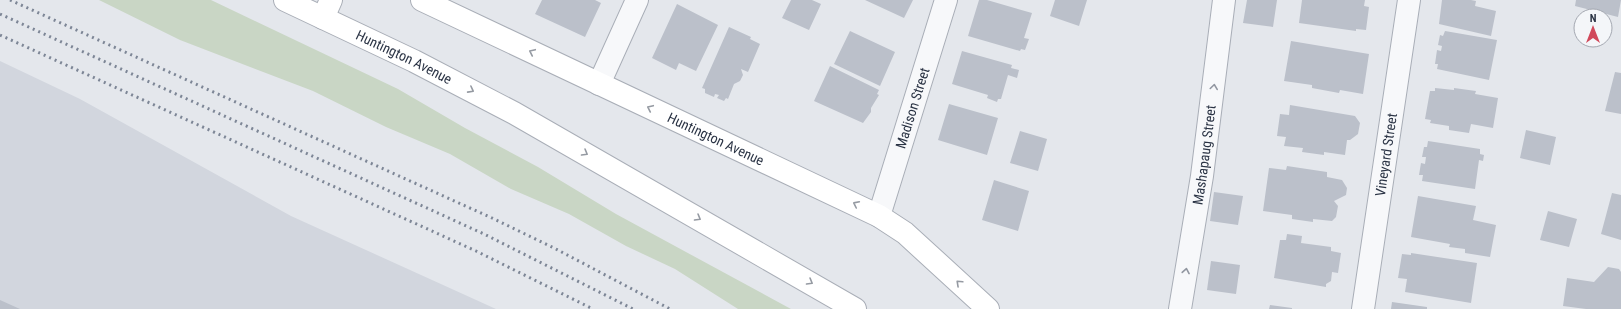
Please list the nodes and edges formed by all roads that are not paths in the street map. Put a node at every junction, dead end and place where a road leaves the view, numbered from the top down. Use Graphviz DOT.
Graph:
graph roads {
  1 [pos="285,0"];
  2 [pos="422,0"];
  3 [pos="637,0"];
  4 [pos="946,0"];
  5 [pos="1224,0"];
  6 [pos="1409,0"];
  7 [pos="327,9"];
  8 [pos="599,84"];
  9 [pos="879,216"];
  10 [pos="855,309"];
  11 [pos="988,309"];
  12 [pos="1180,309"];
  13 [pos="1363,309"];
  1 -- 7 [label="main road, Huntington Avenue"];
  8 -- 2 [label="main road, Huntington Avenue, one-way"];
  3 -- 8 [label="street"];
  4 -- 9 [label="street, Madison Street"];
  12 -- 5 [label="street, Mashapaug Street, one-way"];
  6 -- 13 [label="street, Vineyard Street"];
  7 -- 10 [label="main road, Huntington Avenue, one-way"];
  9 -- 8 [label="main road, Huntington Avenue, one-way"];
  11 -- 9 [label="main road, Huntington Avenue, one-way"];
}
